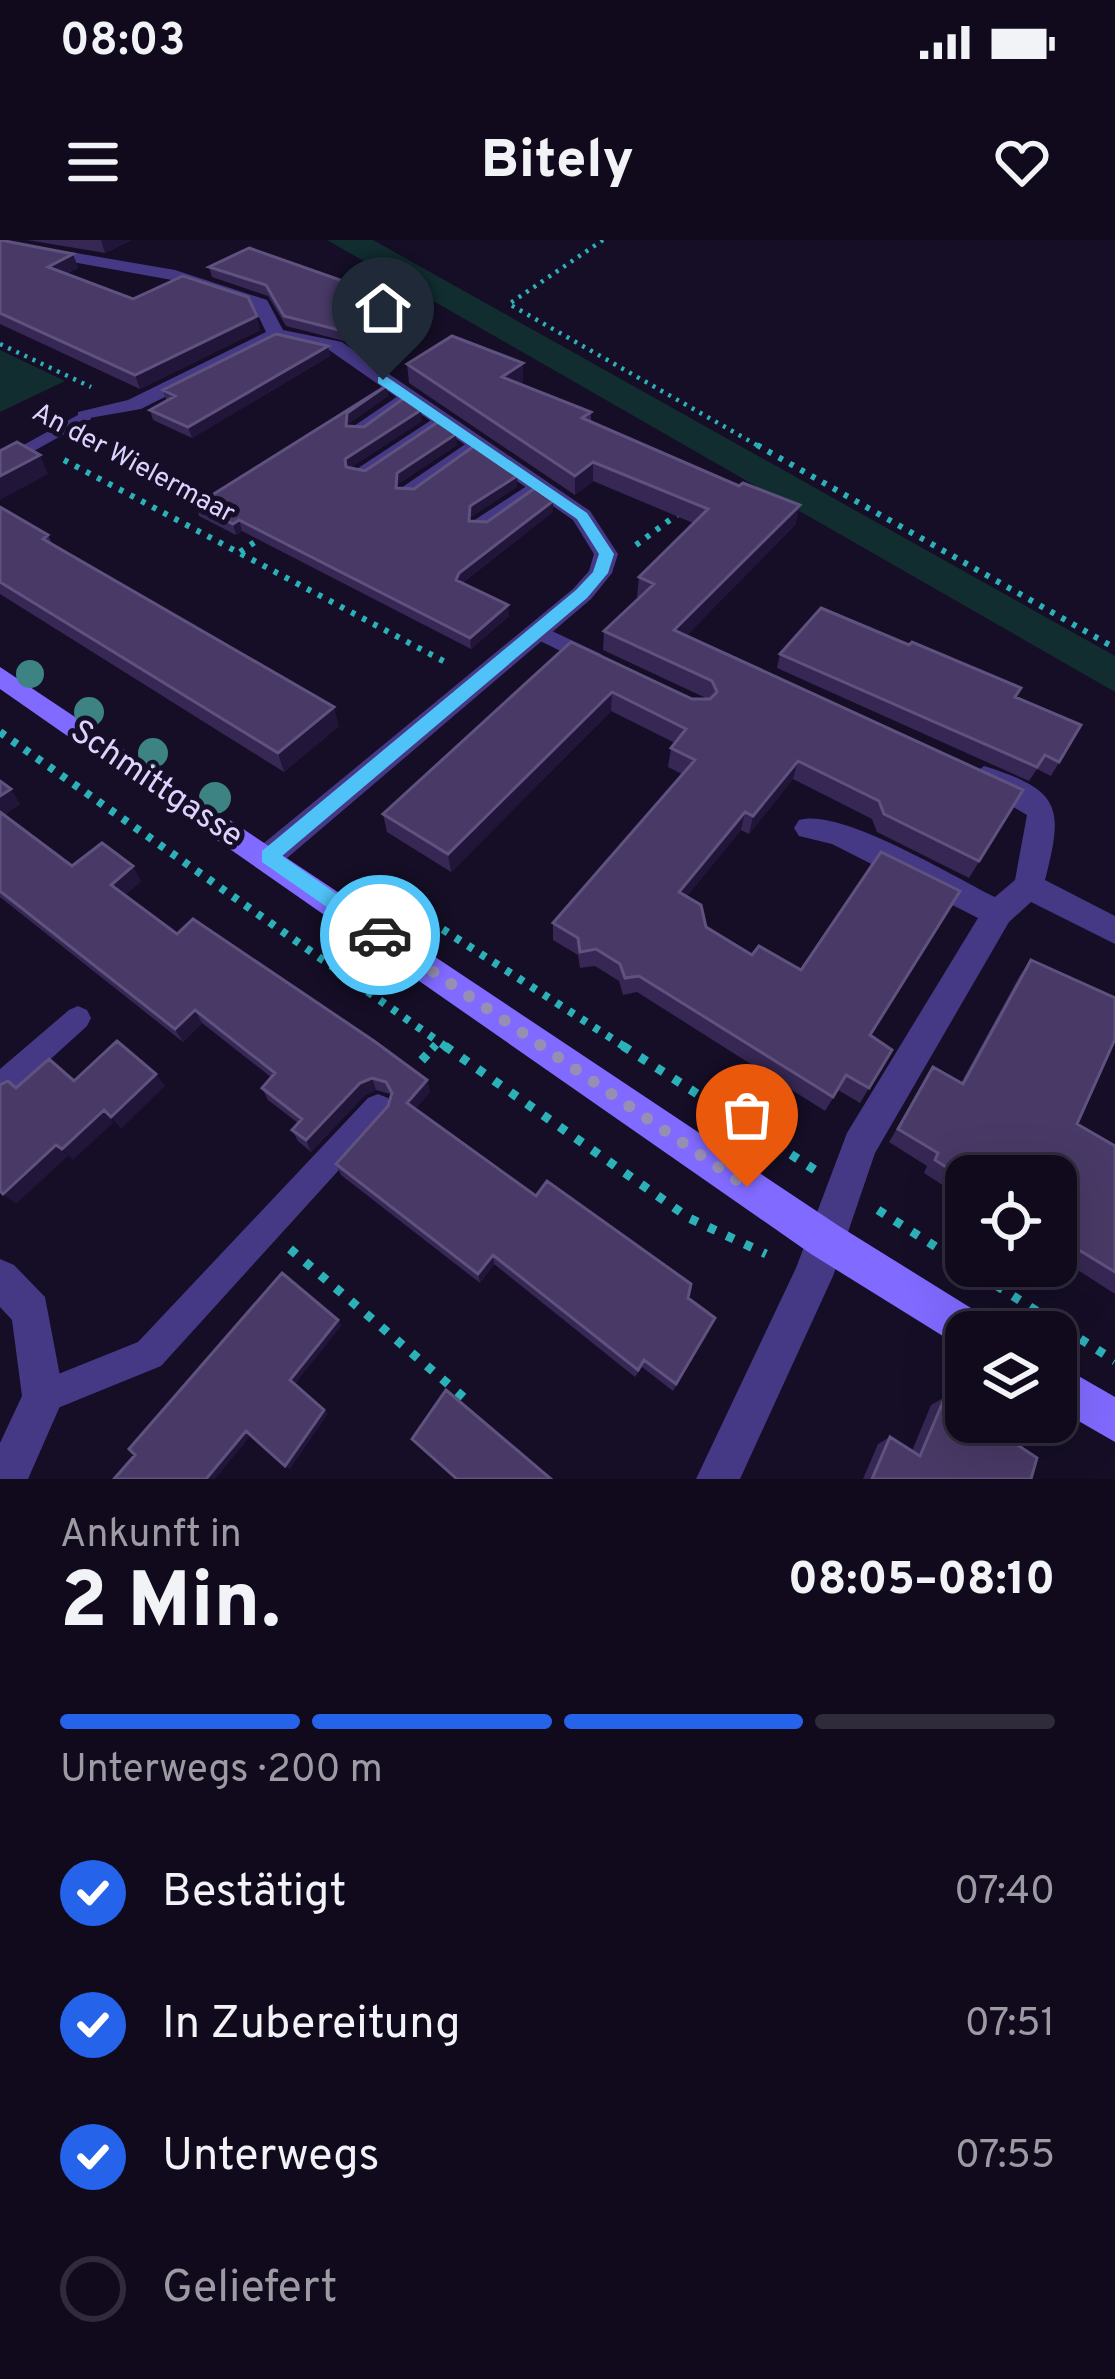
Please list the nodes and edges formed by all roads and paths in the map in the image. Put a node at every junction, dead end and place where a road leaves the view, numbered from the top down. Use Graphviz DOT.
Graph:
graph roads {
  1 [pos="603,240"];
  2 [pos="0,244"];
  3 [pos="276,334"];
  4 [pos="0,344"];
  5 [pos="406,397"];
  6 [pos="134,405"];
  7 [pos="85,416"];
  8 [pos="440,420"];
  9 [pos="357,430"];
  10 [pos="36,445"];
  11 [pos="476,445"];
  12 [pos="0,466"];
  13 [pos="358,474"];
  14 [pos="536,485"];
  15 [pos="407,492"];
  16 [pos="695,500"];
  17 [pos="479,525"];
  18 [pos="279,526"];
  19 [pos="240,552"];
  20 [pos="606,554"];
  21 [pos="537,632"];
  22 [pos="1115,648"];
  23 [pos="618,670"];
  24 [pos="0,676"];
  25 [pos="481,682"];
  26 [pos="0,732"];
  27 [pos="966,769"];
  28 [pos="809,828"];
  29 [pos="268,856"];
  30 [pos="1028,886"];
  31 [pos="388,895"];
  32 [pos="998,913"];
  33 [pos="1115,931"];
  34 [pos="78,1018"];
  35 [pos="441,1040"];
  36 [pos="0,1088"];
  37 [pos="378,1107"];
  38 [pos="842,1187"];
  39 [pos="266,1228"];
  40 [pos="819,1258"];
  41 [pos="0,1279"];
  42 [pos="945,1319"];
  43 [pos="1115,1361"];
  44 [pos="43,1397"];
  45 [pos="1077,1397"];
  46 [pos="468,1401"];
  47 [pos="1115,1421"];
  48 [pos="6,1479"];
  49 [pos="718,1479"];
  1 -- 22 [label="path"];
  2 -- 3 [label="street"];
  3 -- 5 [label="street"];
  3 -- 6 [label="street, An der Wielermaar"];
  4 -- 6 [label="path, An der Wielermaar"];
  5 -- 8 [label="street"];
  5 -- 9 [label="lane"];
  6 -- 7 [label="street, An der Wielermaar"];
  7 -- 10 [label="lane"];
  8 -- 11 [label="street"];
  8 -- 13 [label="lane"];
  10 -- 12 [label="lane"];
  10 -- 19 [label="path, An der Wielermaar"];
  11 -- 14 [label="street"];
  11 -- 15 [label="lane"];
  14 -- 17 [label="lane"];
  14 -- 20 [label="street"];
  16 -- 20 [label="path"];
  18 -- 19 [label="path, An der Wielermaar"];
  19 -- 25 [label="path, An der Wielermaar"];
  20 -- 21 [label="street"];
  21 -- 23 [label="lane"];
  21 -- 25 [label="street"];
  24 -- 29 [label="main road, Schmittgasse"];
  25 -- 29 [label="street"];
  26 -- 35 [label="path"];
  27 -- 30 [label="street"];
  28 -- 32 [label="street"];
  29 -- 40 [label="main road, Schmittgasse"];
  30 -- 32 [label="street"];
  30 -- 33 [label="street"];
  31 -- 38 [label="path"];
  32 -- 38 [label="street"];
  34 -- 36 [label="lane"];
  35 -- 37 [label="path"];
  35 -- 40 [label="path"];
  37 -- 39 [label="lane"];
  38 -- 40 [label="street"];
  38 -- 43 [label="path"];
  39 -- 44 [label="lane"];
  39 -- 46 [label="path"];
  40 -- 42 [label="main road, Schmittgasse"];
  40 -- 49 [label="street"];
  41 -- 44 [label="street"];
  44 -- 48 [label="street"];
  45 -- 47 [label="main road"];
}
